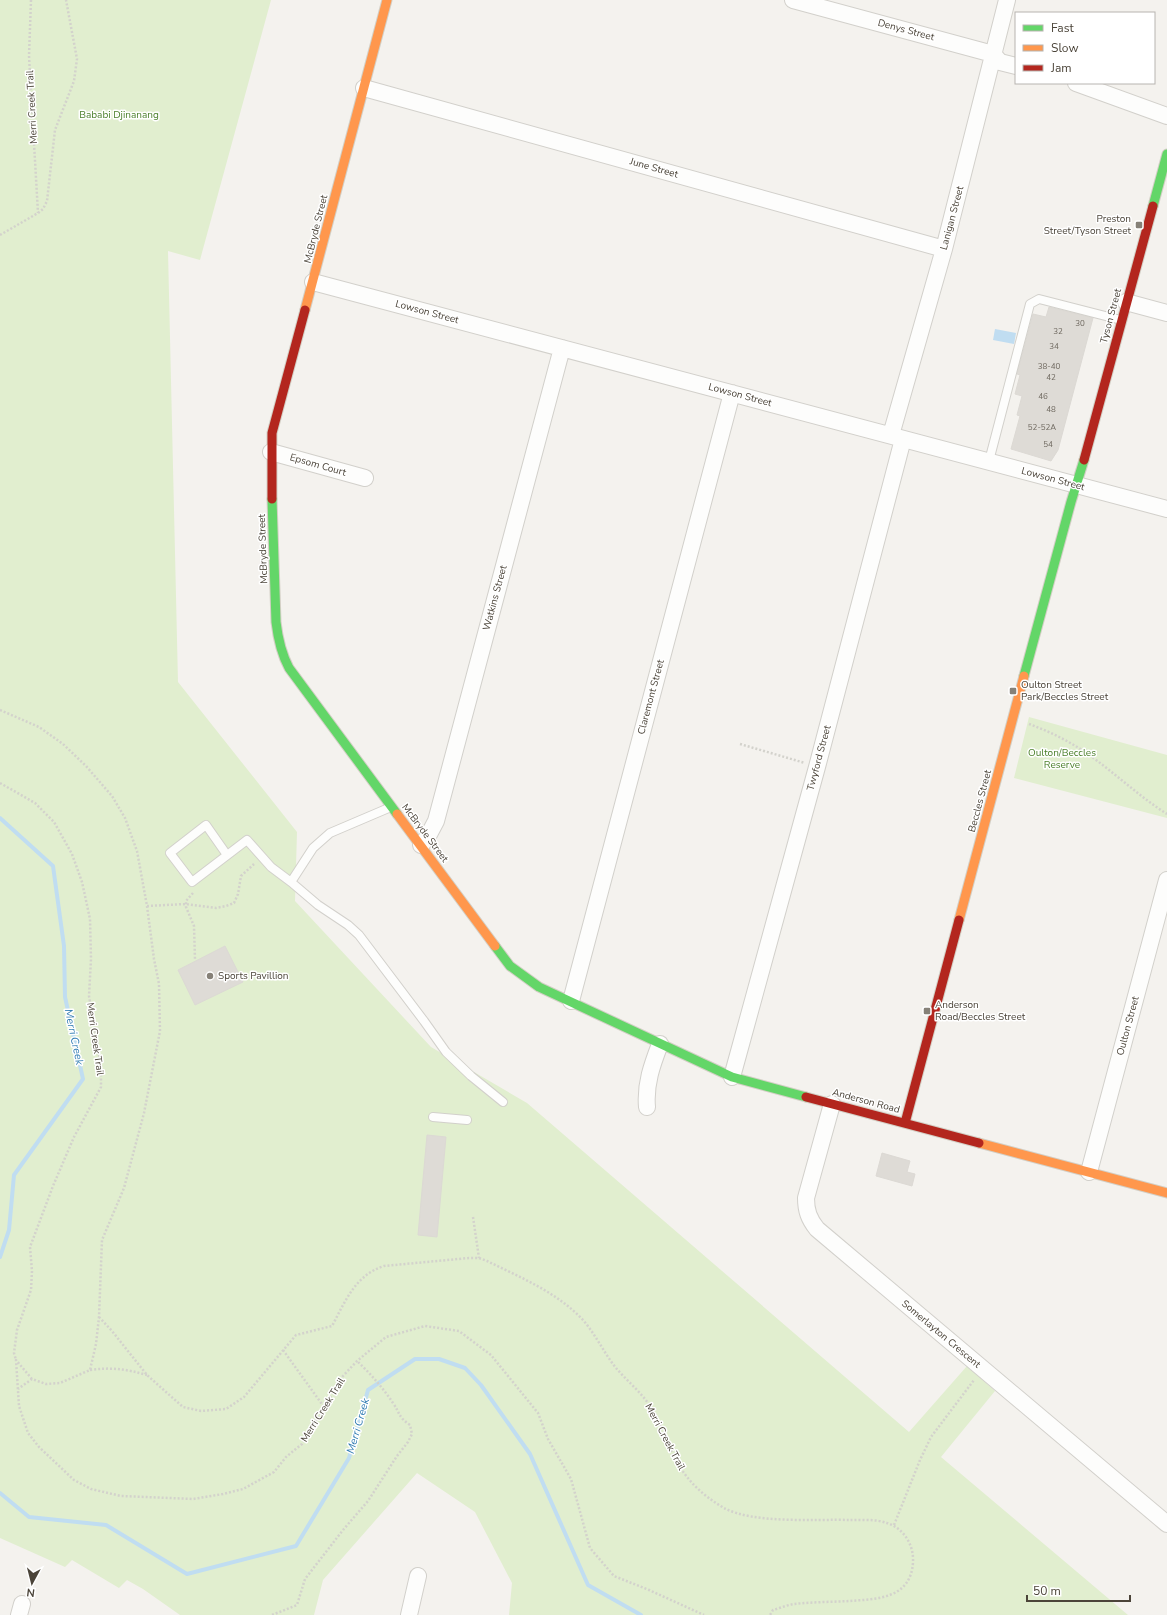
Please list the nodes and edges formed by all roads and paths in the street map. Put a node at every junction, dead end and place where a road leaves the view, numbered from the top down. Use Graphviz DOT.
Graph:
graph roads {
  1 [pos="31,0"];
  2 [pos="66,0"];
  3 [pos="387,0"];
  4 [pos="793,0"];
  5 [pos="1007,0"];
  6 [pos="993,54"];
  7 [pos="1015,66"];
  8 [pos="1079,84"];
  9 [pos="364,88"];
  10 [pos="1167,116"];
  11 [pos="1167,154"];
  12 [pos="38,213"];
  13 [pos="0,235"];
  14 [pos="944,249"];
  15 [pos="314,282"];
  16 [pos="1126,302"];
  17 [pos="1167,312"];
  18 [pos="1121,320"];
  19 [pos="562,348"];
  20 [pos="732,393"];
  21 [pos="897,437"];
  22 [pos="271,452"];
  23 [pos="989,461"];
  24 [pos="365,478"];
  25 [pos="1077,485"];
  26 [pos="1167,509"];
  27 [pos="0,710"];
  28 [pos="1026,723"];
  29 [pos="740,744"];
  30 [pos="817,766"];
  31 [pos="0,783"];
  32 [pos="391,806"];
  33 [pos="1167,814"];
  34 [pos="421,845"];
  35 [pos="227,855"];
  36 [pos="262,857"];
  37 [pos="1167,880"];
  38 [pos="290,882"];
  39 [pos="194,891"];
  40 [pos="186,904"];
  41 [pos="147,906"];
  42 [pos="195,960"];
  43 [pos="570,1001"];
  44 [pos="660,1044"];
  45 [pos="732,1078"];
  46 [pos="503,1102"];
  47 [pos="832,1104"];
  48 [pos="647,1107"];
  49 [pos="433,1117"];
  50 [pos="467,1120"];
  51 [pos="905,1123"];
  52 [pos="1089,1172"];
  53 [pos="1167,1193"];
  54 [pos="473,1217"];
  55 [pos="480,1258"];
  56 [pos="99,1317"];
  57 [pos="283,1350"];
  58 [pos="16,1360"];
  59 [pos="357,1361"];
  60 [pos="90,1370"];
  61 [pos="147,1375"];
  62 [pos="32,1379"];
  63 [pos="974,1380"];
  64 [pos="18,1390"];
  65 [pos="324,1408"];
  66 [pos="1167,1524"];
  67 [pos="894,1525"];
  68 [pos="418,1576"];
  69 [pos="272,1615"];
  70 [pos="409,1615"];
  71 [pos="704,1615"];
  72 [pos="770,1615"];
  1 -- 12 [label="path, Merri Creek Trail"];
  2 -- 12 [label="path, Merri Creek Trail"];
  3 -- 9 [label="street, McBryde Street"];
  4 -- 6 [label="street, Denys Street"];
  5 -- 6 [label="street, Lanigan Street"];
  6 -- 7 [label="street, Denys Street"];
  6 -- 14 [label="street, Lanigan Street"];
  8 -- 10 [label="street"];
  9 -- 14 [label="street, June Street"];
  9 -- 15 [label="street, McBryde Street"];
  11 -- 16 [label="street, Tyson Street"];
  12 -- 13 [label="path"];
  14 -- 21 [label="street, Lanigan Street"];
  15 -- 19 [label="street, Lowson Street"];
  15 -- 22 [label="street, McBryde Street"];
  16 -- 17 [label="street"];
  16 -- 18 [label="street, Tyson Street"];
  18 -- 23 [label="lane"];
  18 -- 25 [label="street, Tyson Street"];
  19 -- 20 [label="street, Lowson Street"];
  19 -- 34 [label="street, Watkins Street"];
  20 -- 21 [label="street, Lowson Street"];
  20 -- 43 [label="street, Claremont Street"];
  21 -- 23 [label="street, Lowson Street"];
  21 -- 30 [label="street, Twyford Street"];
  22 -- 24 [label="street, Epsom Court"];
  22 -- 32 [label="street, McBryde Street"];
  23 -- 25 [label="street, Lowson Street"];
  25 -- 26 [label="street, Lowson Street"];
  25 -- 51 [label="street, Beccles Street"];
  27 -- 41 [label="path"];
  28 -- 33 [label="path"];
  29 -- 30 [label="path"];
  30 -- 45 [label="street, Twyford Street"];
  31 -- 58 [label="path, Merri Creek Trail"];
  32 -- 34 [label="street, McBryde Street"];
  32 -- 38 [label="lane"];
  34 -- 43 [label="street, McBryde Street"];
  35 -- 35 [label="lane"];
  35 -- 36 [label="lane"];
  36 -- 38 [label="lane"];
  36 -- 40 [label="path"];
  37 -- 52 [label="street, Oulton Street"];
  38 -- 46 [label="lane"];
  39 -- 40 [label="path"];
  40 -- 41 [label="path"];
  40 -- 42 [label="path"];
  41 -- 56 [label="path"];
  43 -- 44 [label="street, Anderson Road"];
  44 -- 45 [label="street, Anderson Road"];
  44 -- 48 [label="street"];
  45 -- 47 [label="street, Anderson Road"];
  47 -- 51 [label="street, Anderson Road"];
  47 -- 66 [label="street, Somerlayton Crescent"];
  49 -- 50 [label="lane"];
  51 -- 52 [label="street, Anderson Road"];
  52 -- 53 [label="street, Anderson Road"];
  54 -- 55 [label="path"];
  55 -- 57 [label="path"];
  55 -- 67 [label="path, Merri Creek Trail"];
  56 -- 60 [label="path"];
  56 -- 61 [label="path"];
  57 -- 61 [label="path"];
  57 -- 65 [label="path"];
  58 -- 62 [label="path"];
  58 -- 64 [label="path, Merri Creek Trail"];
  59 -- 65 [label="path, Merri Creek Trail"];
  59 -- 69 [label="path"];
  59 -- 71 [label="path, Merri Creek Trail"];
  60 -- 61 [label="path"];
  60 -- 62 [label="path"];
  62 -- 64 [label="path"];
  63 -- 67 [label="path"];
  64 -- 65 [label="path, Merri Creek Trail"];
  67 -- 72 [label="path"];
  68 -- 70 [label="street"];
}
